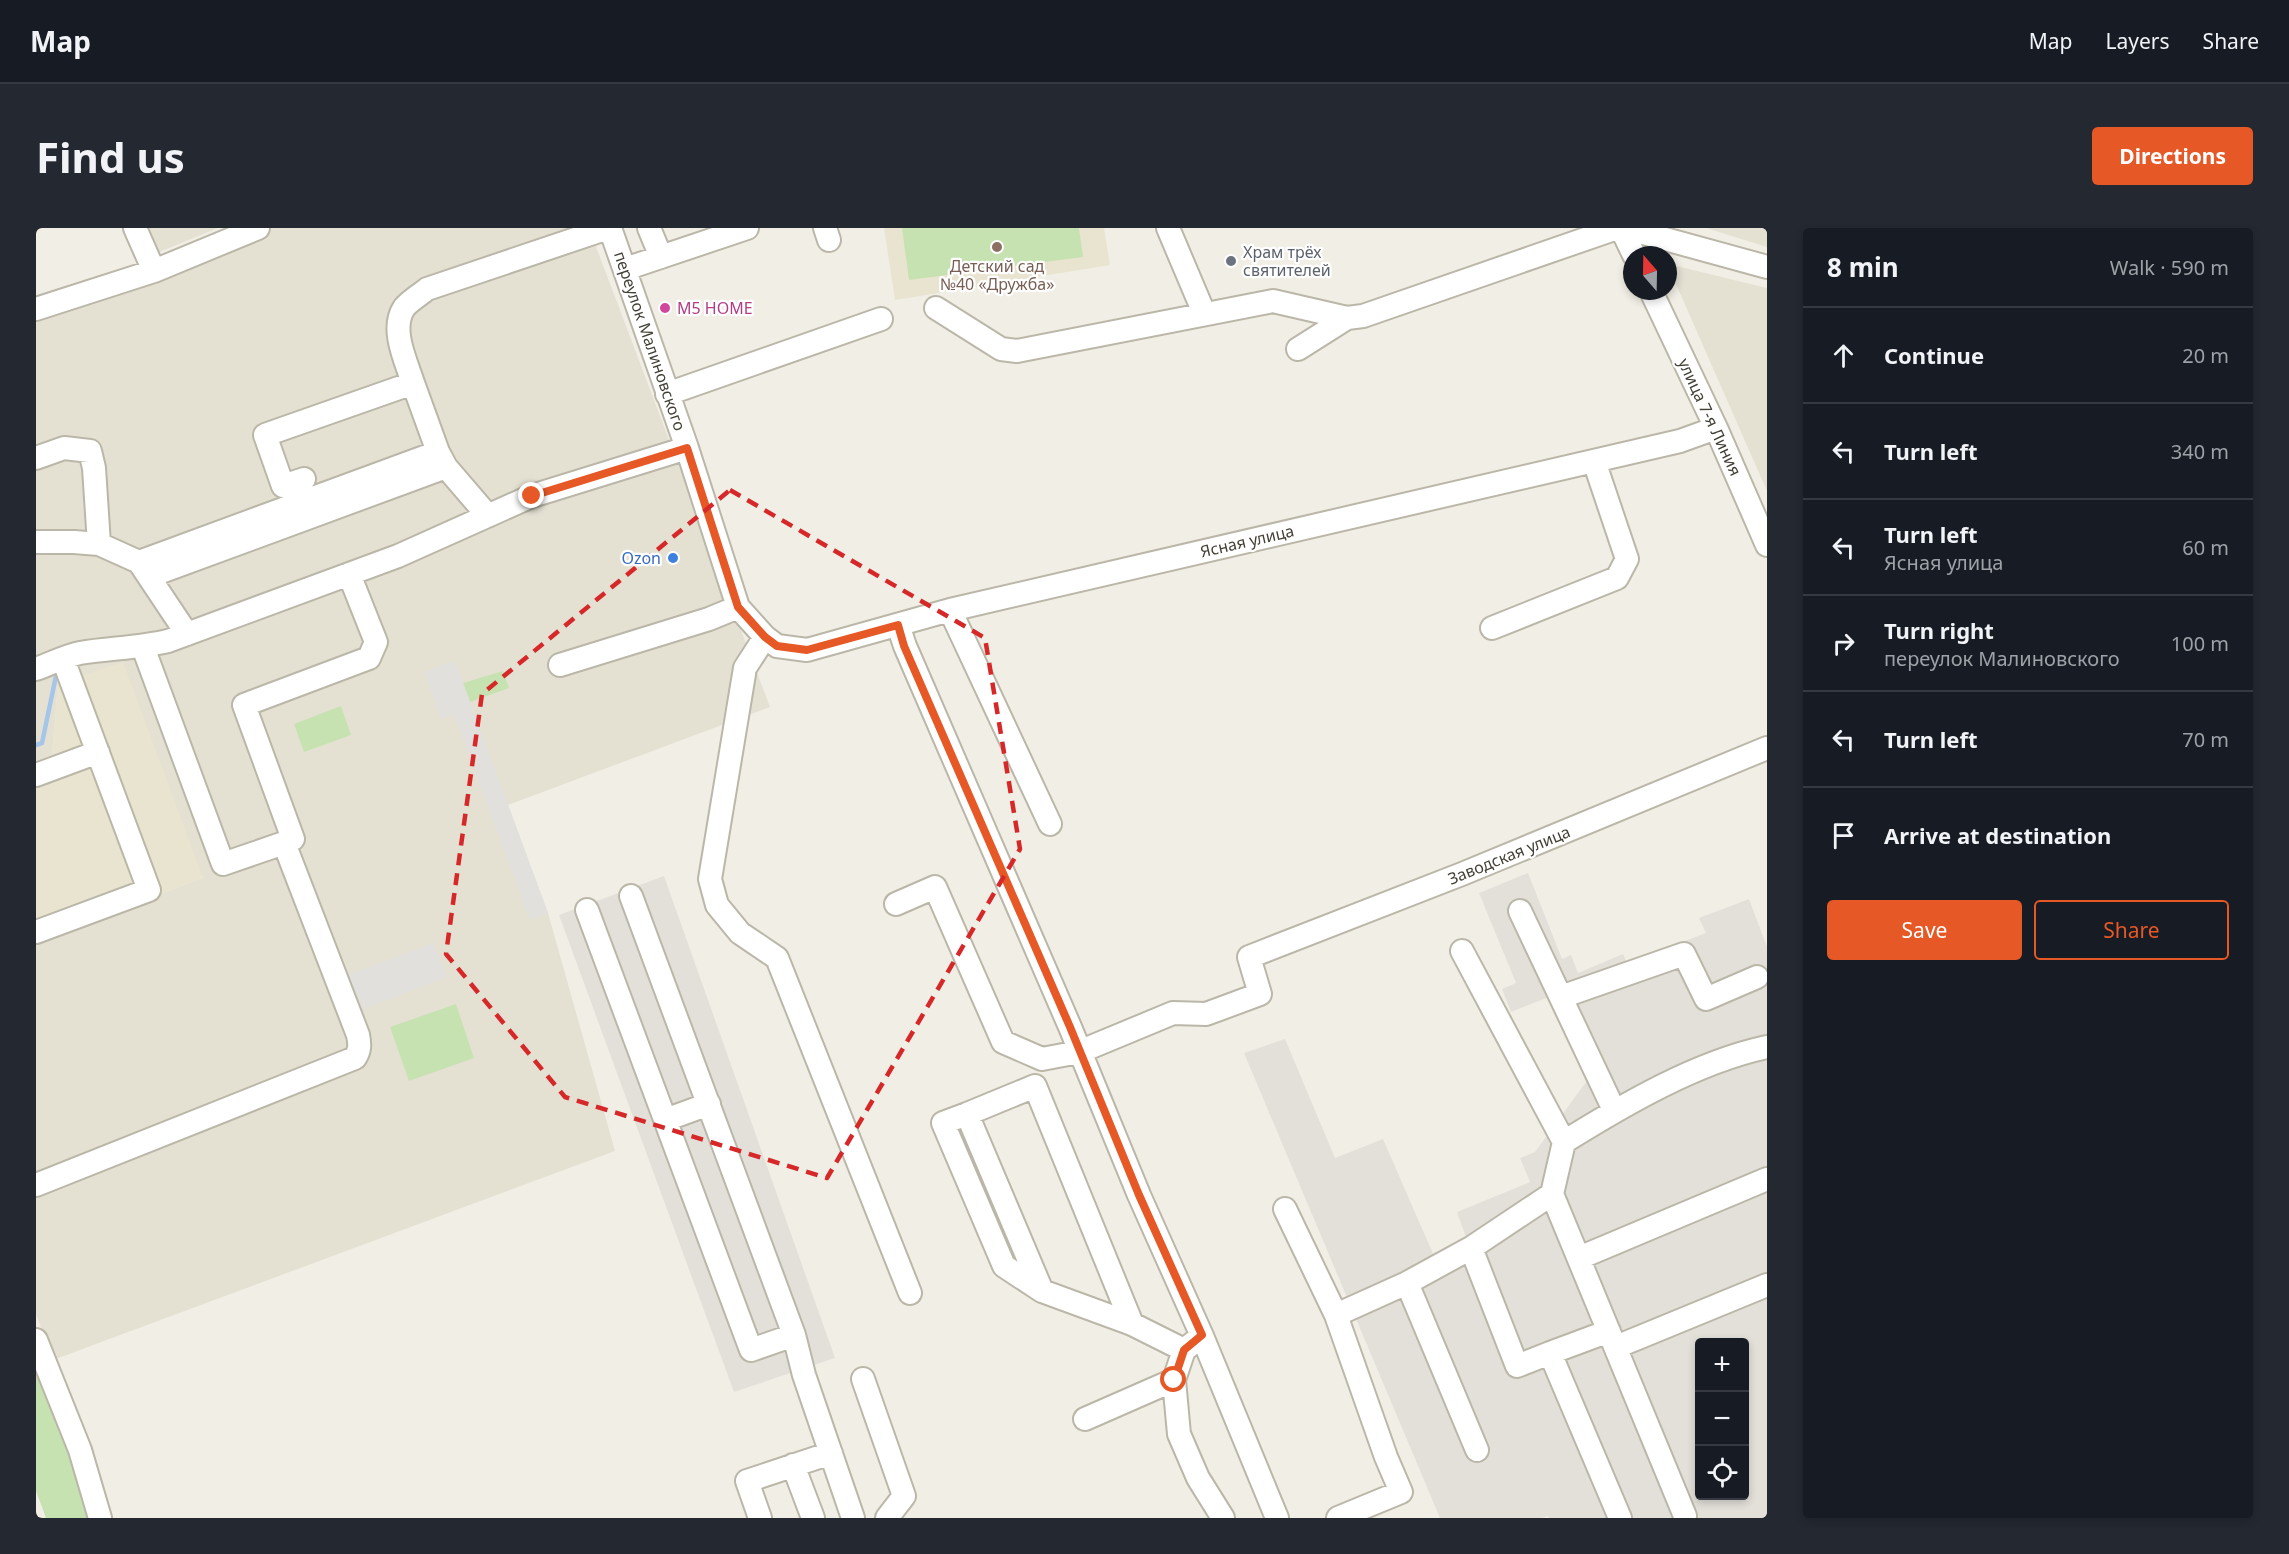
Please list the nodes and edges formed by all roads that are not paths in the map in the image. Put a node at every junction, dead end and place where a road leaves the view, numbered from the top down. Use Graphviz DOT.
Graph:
graph roads {
  1 [pos="135,228"];
  2 [pos="258,228"];
  3 [pos="609,228"];
  4 [pos="649,228"];
  5 [pos="747,228"];
  6 [pos="1168,228"];
  7 [pos="1621,228"];
  8 [pos="1630,246"];
  9 [pos="661,257"];
  10 [pos="1767,267"];
  11 [pos="625,269"];
  12 [pos="154,271"];
  13 [pos="1655,300"];
  14 [pos="936,308"];
  15 [pos="36,309"];
  16 [pos="1204,313"];
  17 [pos="1347,318"];
  18 [pos="881,319"];
  19 [pos="1298,349"];
  20 [pos="413,383"];
  21 [pos="667,394"];
  22 [pos="1716,428"];
  23 [pos="687,448"];
  24 [pos="36,458"];
  25 [pos="442,460"];
  26 [pos="1594,461"];
  27 [pos="304,479"];
  28 [pos="488,516"];
  29 [pos="36,542"];
  30 [pos="99,544"];
  31 [pos="1767,545"];
  32 [pos="144,569"];
  33 [pos="349,574"];
  34 [pos="738,607"];
  35 [pos="950,610"];
  36 [pos="898,625"];
  37 [pos="1492,628"];
  38 [pos="187,634"];
  39 [pos="771,642"];
  40 [pos="144,647"];
  41 [pos="63,659"];
  42 [pos="560,665"];
  43 [pos="36,669"];
  44 [pos="1767,748"];
  45 [pos="98,752"];
  46 [pos="36,775"];
  47 [pos="1050,824"];
  48 [pos="284,843"];
  49 [pos="631,896"];
  50 [pos="896,904"];
  51 [pos="587,910"];
  52 [pos="1520,911"];
  53 [pos="36,933"];
  54 [pos="1462,951"];
  55 [pos="1757,977"];
  56 [pos="1561,997"];
  57 [pos="1767,1047"];
  58 [pos="1079,1052"];
  59 [pos="709,1104"];
  60 [pos="1614,1110"];
  61 [pos="665,1120"];
  62 [pos="1564,1142"];
  63 [pos="1767,1179"];
  64 [pos="36,1185"];
  65 [pos="1552,1194"];
  66 [pos="1285,1209"];
  67 [pos="1471,1248"];
  68 [pos="1579,1258"];
  69 [pos="1407,1283"];
  70 [pos="1767,1285"];
  71 [pos="910,1293"];
  72 [pos="1336,1315"];
  73 [pos="1131,1324"];
  74 [pos="794,1335"];
  75 [pos="1202,1335"];
  76 [pos="1613,1339"];
  77 [pos="36,1340"];
  78 [pos="1184,1350"];
  79 [pos="1550,1353"];
  80 [pos="863,1379"];
  81 [pos="1174,1380"];
  82 [pos="1085,1419"];
  83 [pos="1477,1450"];
  84 [pos="831,1453"];
  85 [pos="794,1465"];
  86 [pos="1685,1516"];
  87 [pos="100,1518"];
  88 [pos="760,1518"];
  89 [pos="813,1518"];
  90 [pos="853,1518"];
  91 [pos="887,1518"];
  92 [pos="1223,1518"];
  93 [pos="1277,1518"];
  94 [pos="1338,1518"];
  95 [pos="1620,1518"];
  1 -- 12 [label="street"];
  2 -- 12 [label="street"];
  3 -- 11 [label="street, переулок Малиновского"];
  3 -- 20 [label="street"];
  4 -- 9 [label="street"];
  5 -- 9 [label="street"];
  6 -- 16 [label="street"];
  7 -- 8 [label="street"];
  7 -- 10 [label="street"];
  7 -- 17 [label="street"];
  9 -- 11 [label="street"];
  11 -- 21 [label="street, переулок Малиновского"];
  12 -- 15 [label="street"];
  13 -- 22 [label="street, улица 7-я Линия"];
  14 -- 16 [label="street"];
  16 -- 17 [label="street"];
  17 -- 19 [label="street"];
  18 -- 21 [label="street"];
  20 -- 25 [label="street"];
  20 -- 27 [label="street"];
  21 -- 23 [label="street, переулок Малиновского"];
  22 -- 26 [label="street, Ясная улица"];
  22 -- 31 [label="street, улица 7-я Линия"];
  23 -- 28 [label="street"];
  23 -- 34 [label="street, переулок Малиновского"];
  24 -- 30 [label="street"];
  25 -- 28 [label="street"];
  25 -- 32 [label="street"];
  26 -- 35 [label="street, Ясная улица"];
  26 -- 37 [label="street"];
  28 -- 33 [label="street"];
  29 -- 30 [label="street"];
  30 -- 32 [label="street"];
  32 -- 38 [label="street"];
  33 -- 38 [label="street"];
  33 -- 48 [label="street"];
  34 -- 39 [label="street, переулок Малиновского"];
  34 -- 42 [label="street"];
  35 -- 36 [label="street, Ясная улица"];
  35 -- 47 [label="street"];
  36 -- 39 [label="street, Ясная улица"];
  36 -- 58 [label="street"];
  38 -- 40 [label="street"];
  39 -- 71 [label="street"];
  40 -- 41 [label="street"];
  40 -- 48 [label="street"];
  41 -- 43 [label="street"];
  41 -- 45 [label="street"];
  44 -- 58 [label="street, Заводская улица"];
  45 -- 46 [label="street"];
  45 -- 53 [label="street"];
  48 -- 64 [label="street"];
  49 -- 59 [label="street"];
  50 -- 58 [label="street"];
  51 -- 61 [label="street"];
  52 -- 56 [label="street"];
  54 -- 62 [label="street"];
  55 -- 56 [label="street"];
  56 -- 60 [label="street"];
  57 -- 60 [label="street"];
  58 -- 75 [label="street"];
  59 -- 61 [label="street"];
  59 -- 74 [label="street"];
  60 -- 62 [label="street"];
  61 -- 74 [label="street"];
  62 -- 65 [label="street"];
  63 -- 68 [label="street"];
  65 -- 67 [label="street"];
  65 -- 68 [label="street"];
  66 -- 72 [label="street"];
  67 -- 69 [label="street"];
  67 -- 79 [label="street"];
  68 -- 76 [label="street"];
  69 -- 72 [label="street"];
  69 -- 83 [label="street"];
  70 -- 76 [label="street"];
  72 -- 94 [label="street"];
  73 -- 73 [label="street"];
  73 -- 78 [label="street"];
  74 -- 84 [label="street"];
  75 -- 78 [label="street"];
  75 -- 93 [label="street"];
  76 -- 79 [label="street"];
  76 -- 86 [label="street"];
  77 -- 87 [label="street"];
  78 -- 81 [label="street"];
  79 -- 95 [label="street"];
  80 -- 91 [label="street"];
  81 -- 82 [label="street"];
  81 -- 92 [label="street"];
  84 -- 85 [label="street"];
  84 -- 90 [label="street"];
  85 -- 88 [label="street"];
  85 -- 89 [label="street"];
}
